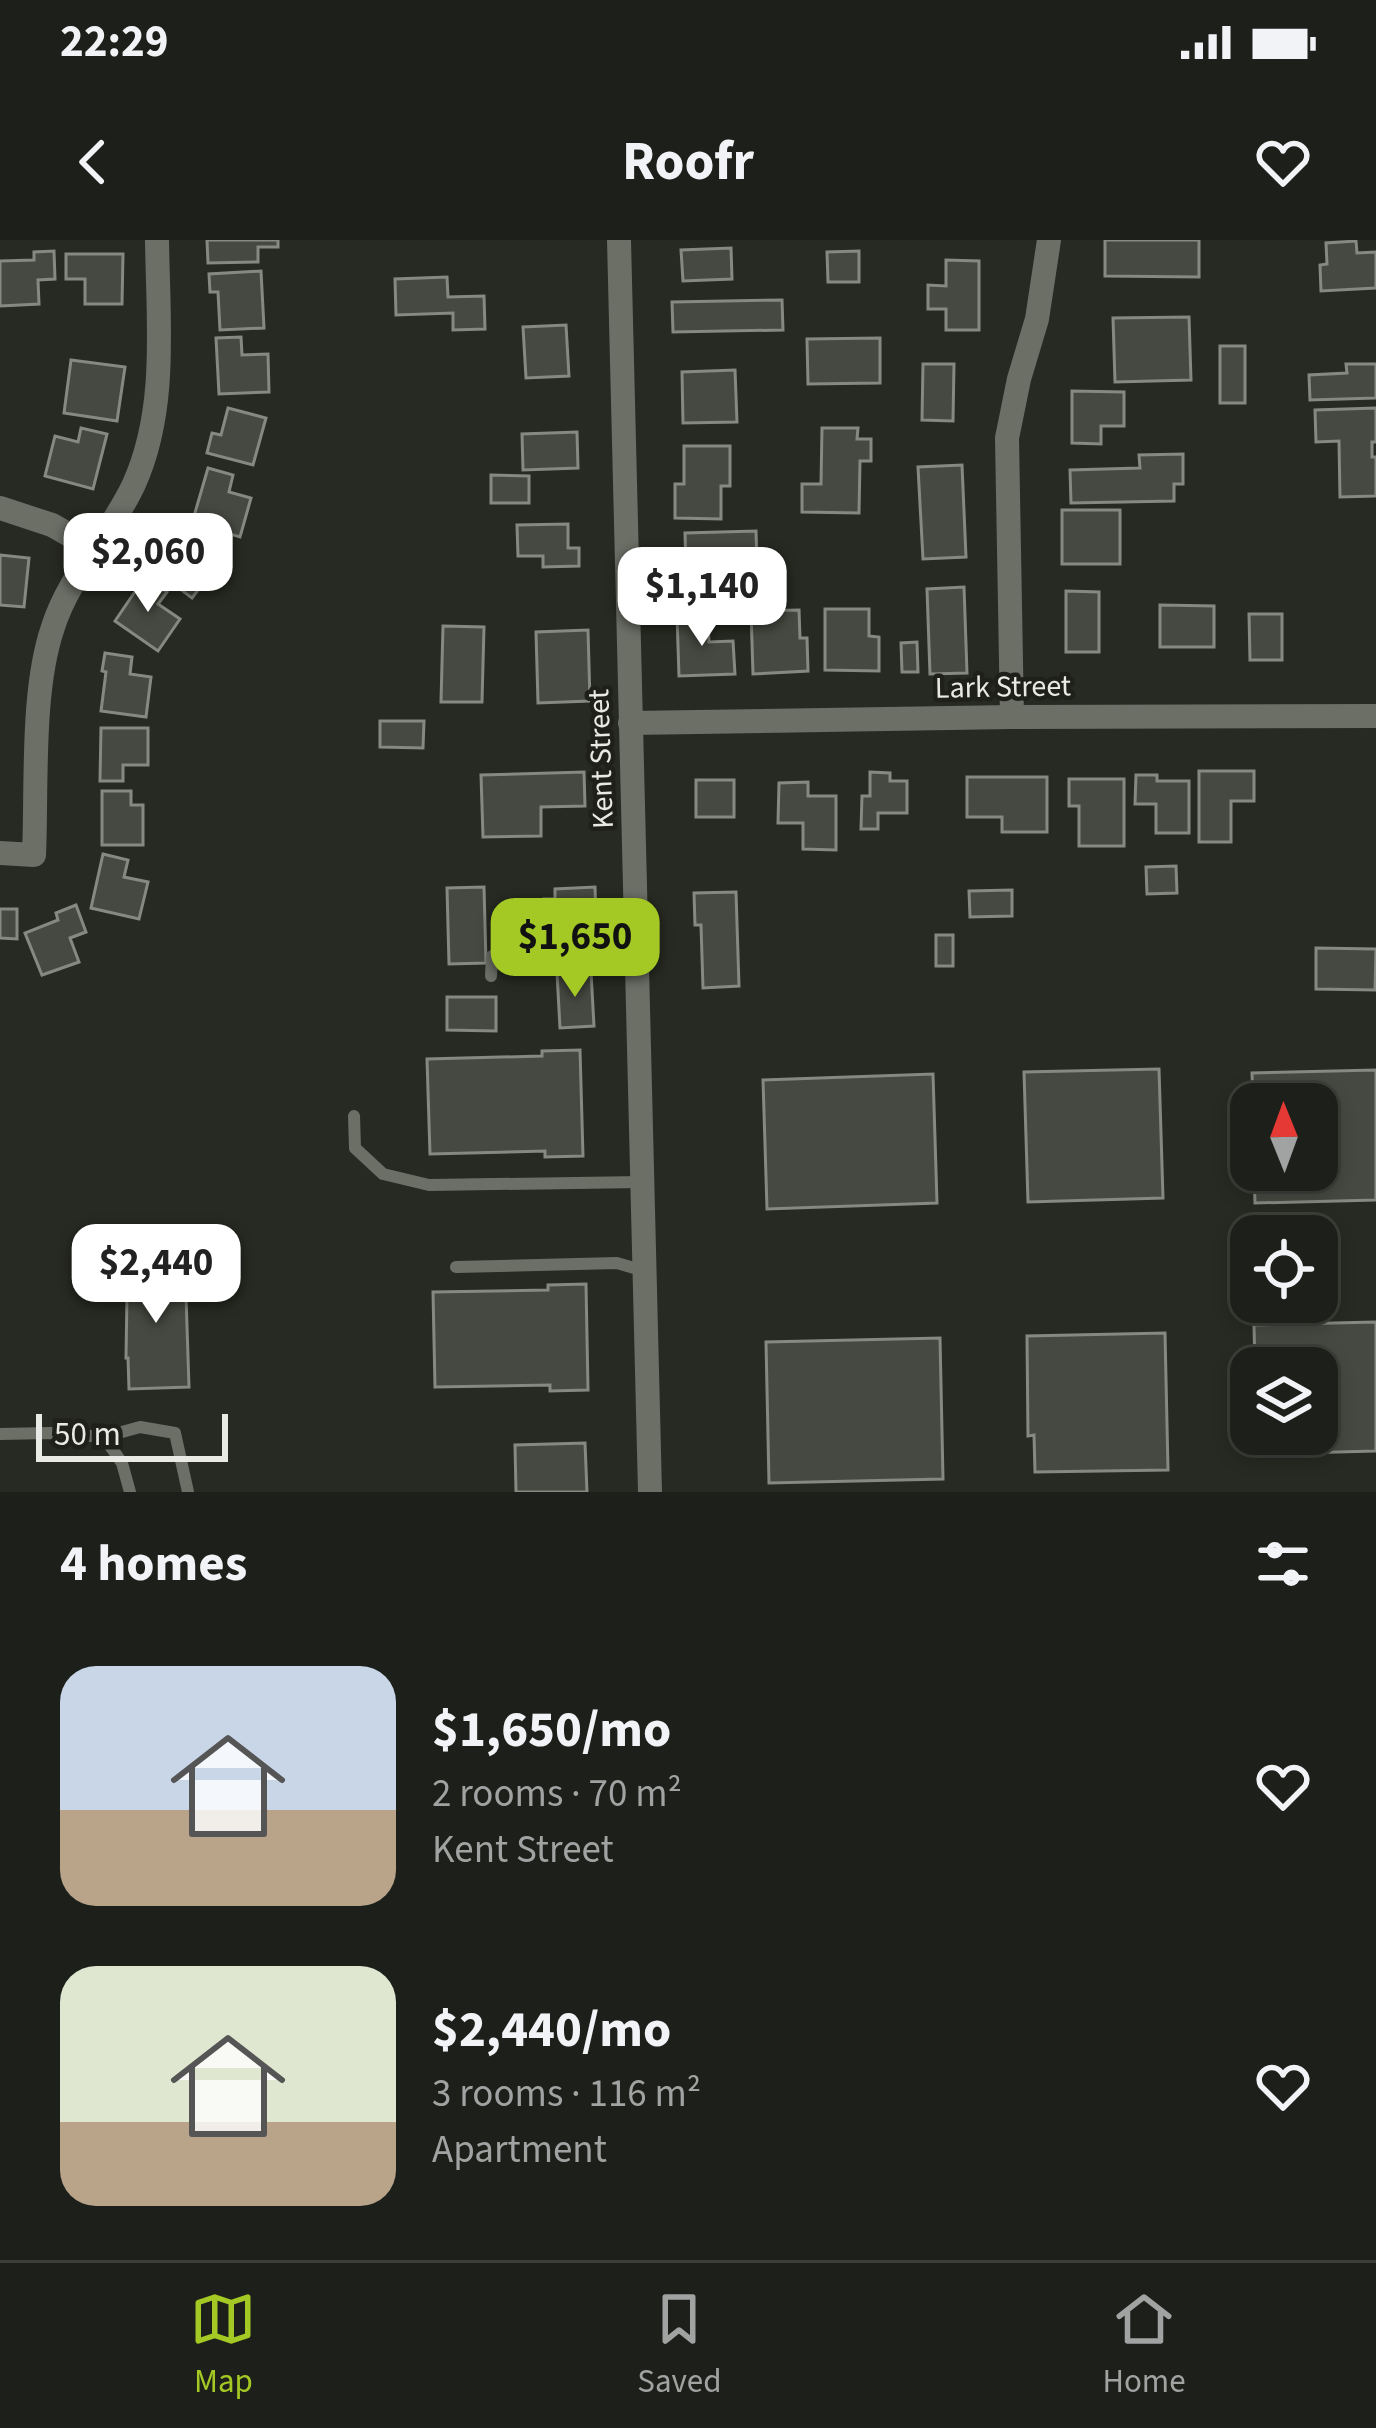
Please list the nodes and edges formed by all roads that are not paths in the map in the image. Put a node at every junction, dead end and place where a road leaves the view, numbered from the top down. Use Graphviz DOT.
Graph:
graph roads {
  1 [pos="157,240"];
  2 [pos="619,240"];
  3 [pos="1049,240"];
  4 [pos="0,508"];
  5 [pos="96,550"];
  6 [pos="1376,716"];
  7 [pos="1012,717"];
  8 [pos="630,723"];
  9 [pos="0,853"];
  10 [pos="637,954"];
  11 [pos="490,976"];
  12 [pos="354,1116"];
  13 [pos="642,1181"];
  14 [pos="456,1267"];
  15 [pos="645,1271"];
  16 [pos="0,1434"];
  17 [pos="104,1437"];
  18 [pos="130,1492"];
  19 [pos="188,1492"];
  20 [pos="650,1492"];
  1 -- 5 [label="street"];
  2 -- 8 [label="street, Kent Street"];
  3 -- 7 [label="street"];
  4 -- 5 [label="street"];
  5 -- 9 [label="street"];
  6 -- 7 [label="street, Lark Street"];
  7 -- 8 [label="street, Lark Street"];
  8 -- 10 [label="street, Kent Street"];
  10 -- 11 [label="lane"];
  10 -- 13 [label="street, Kent Street"];
  12 -- 13 [label="lane"];
  13 -- 15 [label="street, Kent Street"];
  14 -- 15 [label="lane"];
  15 -- 20 [label="street, Kent Street"];
  16 -- 17 [label="lane"];
  17 -- 18 [label="lane"];
  17 -- 19 [label="lane"];
}
